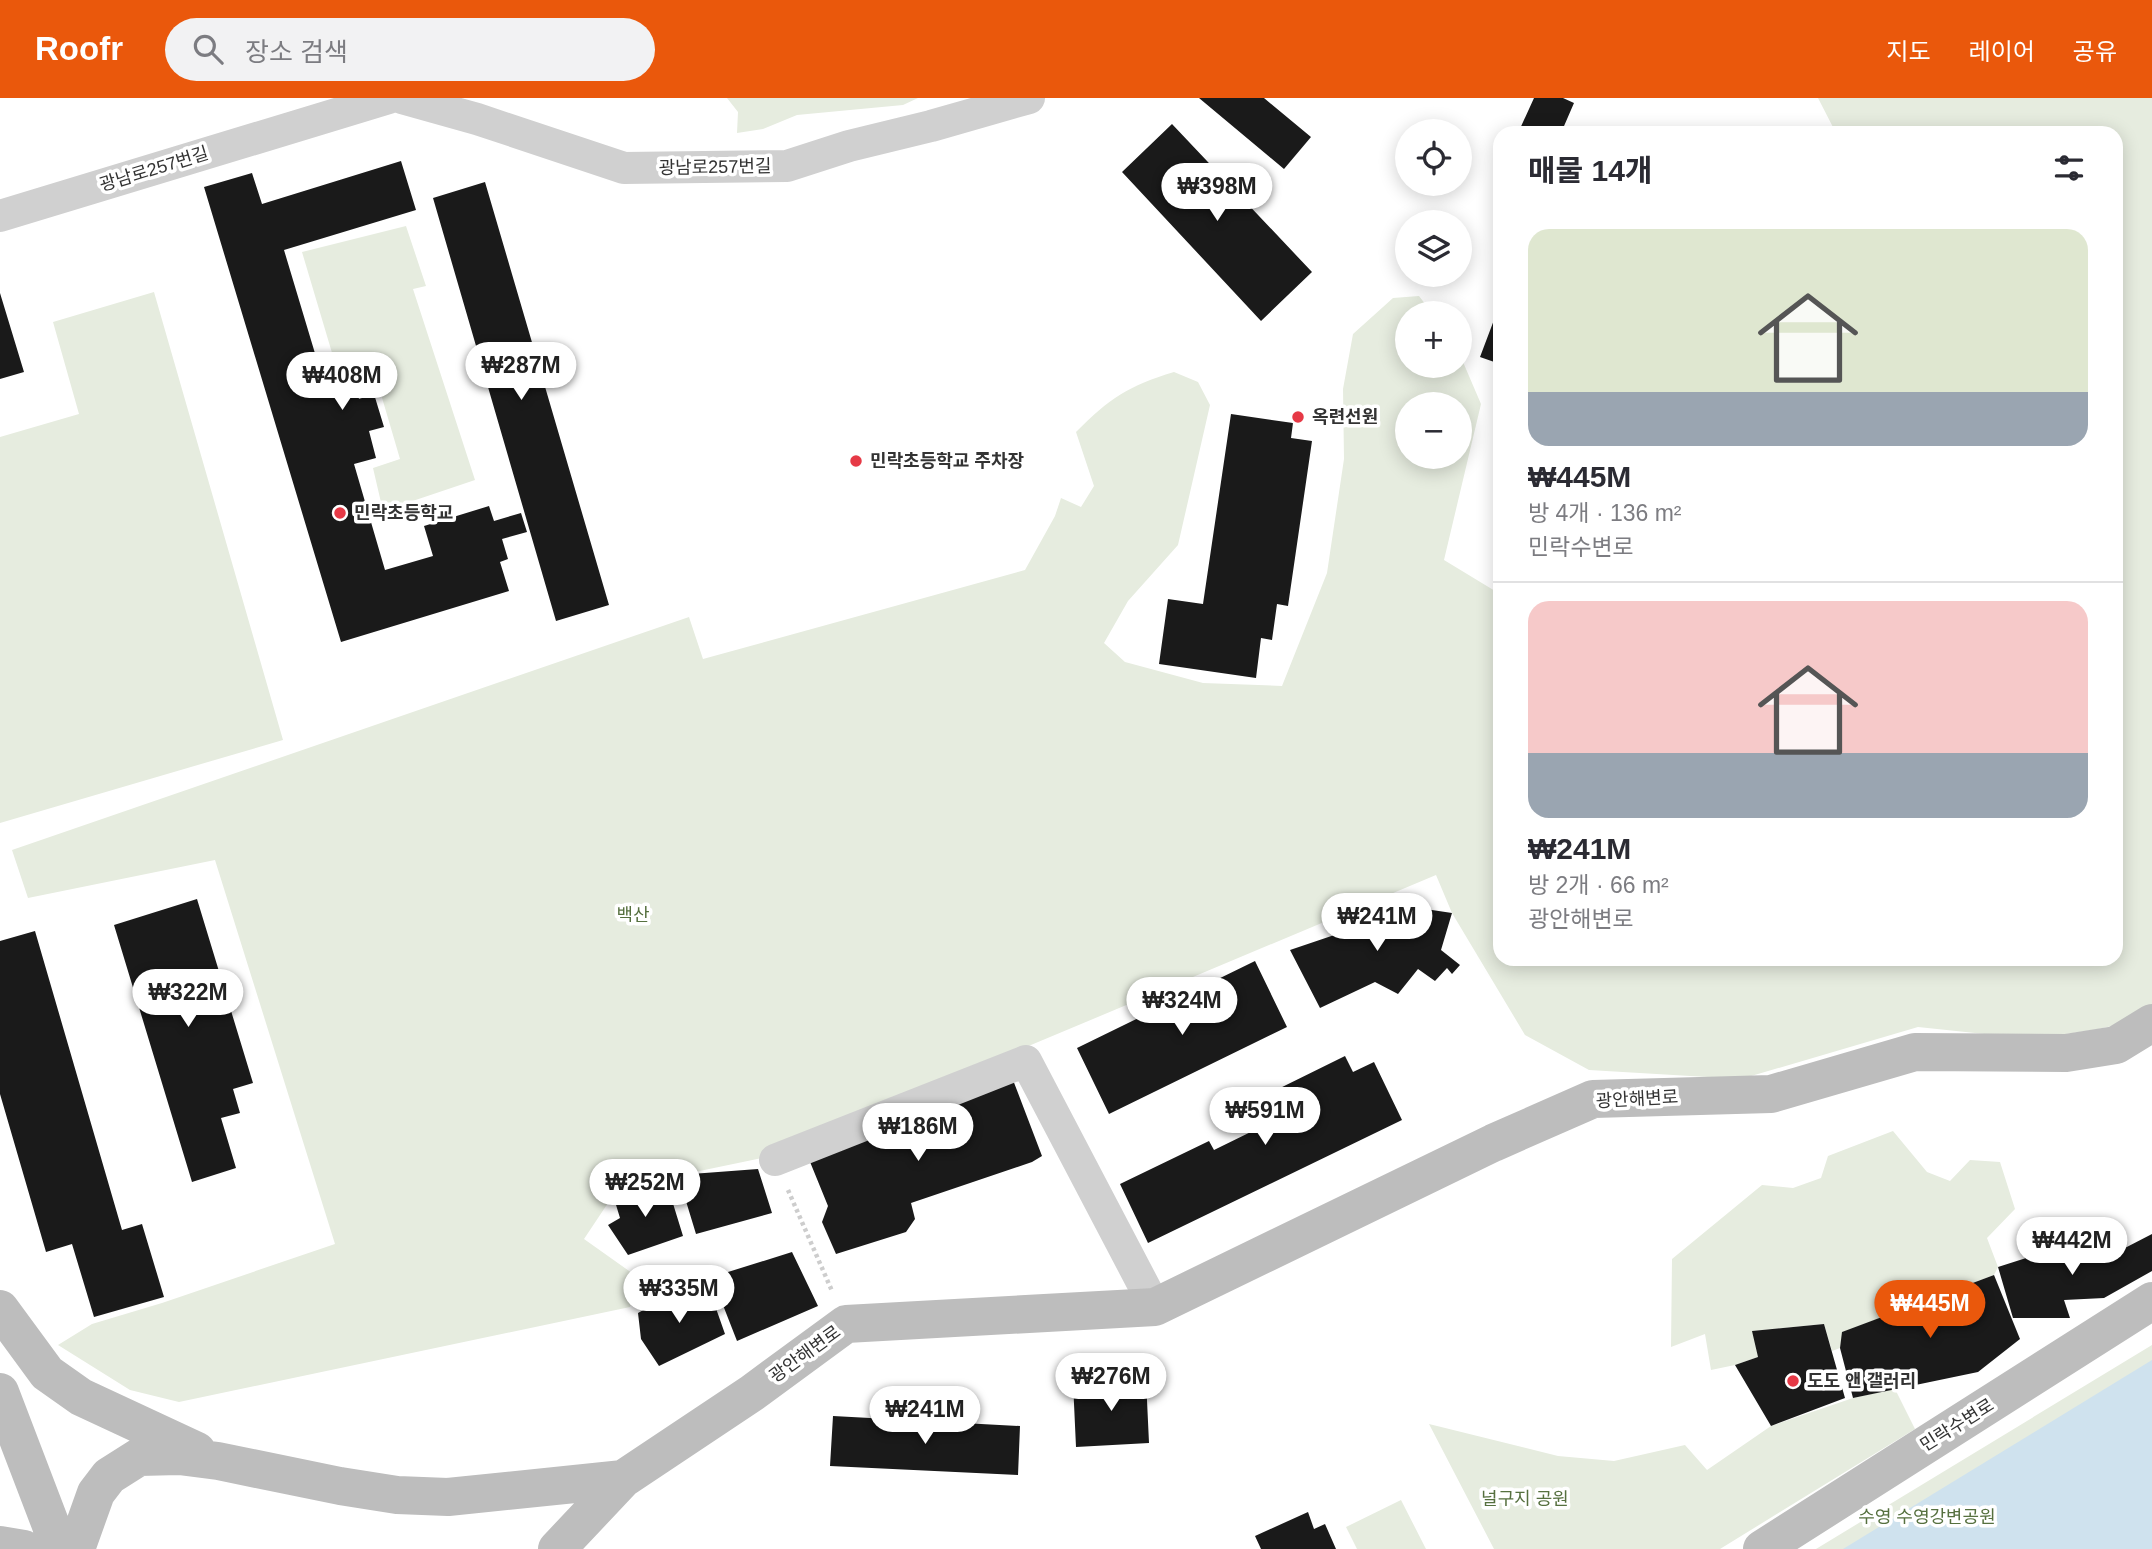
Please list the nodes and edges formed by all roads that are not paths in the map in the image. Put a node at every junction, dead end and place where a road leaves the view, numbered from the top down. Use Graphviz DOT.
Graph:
graph roads {
  1 [pos="389,98"];
  2 [pos="402,98"];
  3 [pos="1029,98"];
  4 [pos="0,216"];
  5 [pos="2152,1023"];
  6 [pos="775,1160"];
  7 [pos="2152,1301"];
  8 [pos="1154,1307"];
  9 [pos="0,1309"];
  10 [pos="5,1406"];
  11 [pos="218,1461"];
  12 [pos="623,1479"];
  13 [pos="0,1545"];
  14 [pos="24,1549"];
  15 [pos="60,1549"];
  16 [pos="76,1549"];
  17 [pos="556,1549"];
  18 [pos="1762,1549"];
  1 -- 4 [label="street, 광남로257번길"];
  2 -- 3 [label="street, 광남로257번길"];
  5 -- 8 [label="street, 광안해변로"];
  6 -- 8 [label="street"];
  7 -- 18 [label="street, 민락수변로"];
  8 -- 12 [label="street, 광안해변로"];
  9 -- 11 [label="street"];
  10 -- 15 [label="street"];
  11 -- 12 [label="street"];
  11 -- 16 [label="street"];
  12 -- 17 [label="street, 광안해변로"];
  13 -- 14 [label="street"];
}
